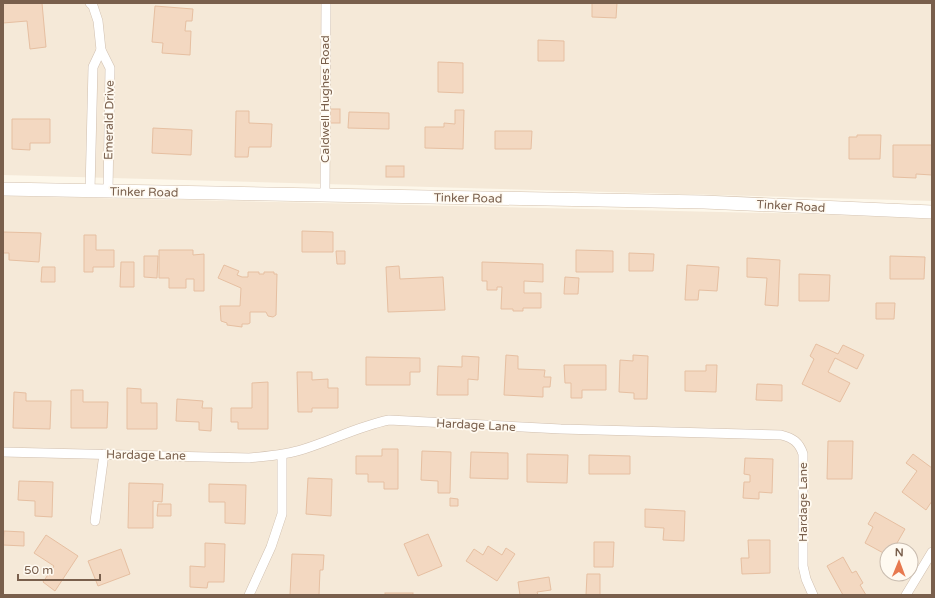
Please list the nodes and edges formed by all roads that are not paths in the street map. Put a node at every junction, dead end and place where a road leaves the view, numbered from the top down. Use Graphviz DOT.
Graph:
graph roads {
  1 [pos="90,3"];
  2 [pos="326,3"];
  3 [pos="101,50"];
  4 [pos="3,189"];
  5 [pos="90,191"];
  6 [pos="108,192"];
  7 [pos="325,195"];
  8 [pos="932,212"];
  9 [pos="3,452"];
  10 [pos="104,454"];
  11 [pos="282,455"];
  12 [pos="95,521"];
  13 [pos="932,552"];
  14 [pos="249,595"];
  15 [pos="813,595"];
  16 [pos="906,595"];
  1 -- 3 [label="street, Emerald Drive"];
  2 -- 7 [label="street, Caldwell Hughes Road"];
  3 -- 5 [label="street, Emerald Drive"];
  3 -- 6 [label="street, Emerald Drive"];
  4 -- 5 [label="main road, Tinker Road"];
  5 -- 6 [label="main road, Tinker Road"];
  6 -- 7 [label="main road, Tinker Road"];
  7 -- 8 [label="main road, Tinker Road"];
  9 -- 10 [label="street, Hardage Lane"];
  10 -- 11 [label="street, Hardage Lane"];
  10 -- 12 [label="street"];
  11 -- 14 [label="street"];
  11 -- 15 [label="street, Hardage Lane"];
  13 -- 16 [label="street"];
}
